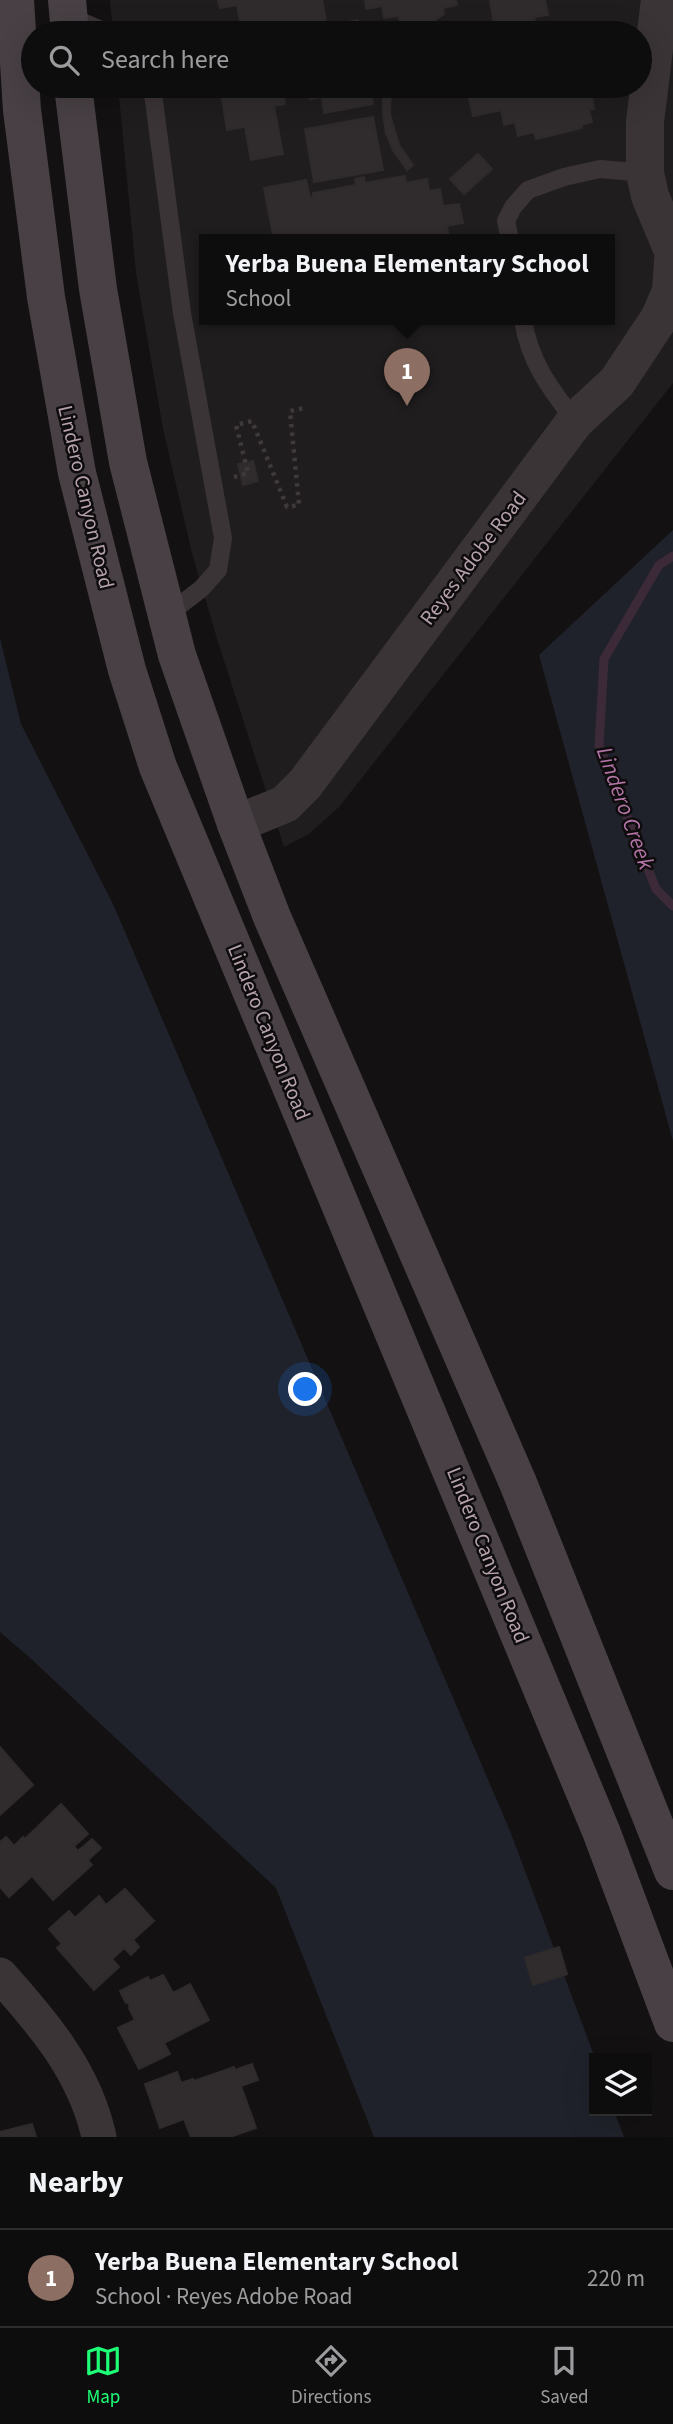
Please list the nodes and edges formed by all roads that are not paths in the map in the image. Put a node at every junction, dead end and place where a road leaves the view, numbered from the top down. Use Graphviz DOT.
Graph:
graph roads {
  1 [pos="15,0"];
  2 [pos="660,0"];
  3 [pos="652,65"];
  4 [pos="21,94"];
  5 [pos="21,98"];
  6 [pos="74,98"];
  7 [pos="154,98"];
  8 [pos="648,98"];
  9 [pos="645,173"];
  10 [pos="509,234"];
  11 [pos="673,251"];
  12 [pos="673,261"];
  13 [pos="524,325"];
  14 [pos="575,421"];
  15 [pos="167,615"];
  16 [pos="236,824"];
  17 [pos="363,1124"];
  18 [pos="315,1145"];
  19 [pos="673,1871"];
  20 [pos="0,1975"];
  21 [pos="673,2023"];
  22 [pos="99,2137"];
  1 -- 4 [label="main road, Lindero Canyon Road"];
  2 -- 3 [label="street"];
  5 -- 18 [label="main road, Lindero Canyon Road"];
  6 -- 15 [label="main road"];
  7 -- 15 [label="lane"];
  8 -- 9 [label="street"];
  9 -- 10 [label="lane"];
  9 -- 11 [label="street"];
  12 -- 14 [label="street, Reyes Adobe Road"];
  13 -- 14 [label="lane"];
  14 -- 16 [label="street, Reyes Adobe Road"];
  15 -- 16 [label="main road"];
  16 -- 17 [label="main road"];
  17 -- 18 [label="main road"];
  17 -- 19 [label="main road"];
  18 -- 21 [label="main road, Lindero Canyon Road"];
  20 -- 22 [label="street"];
}
